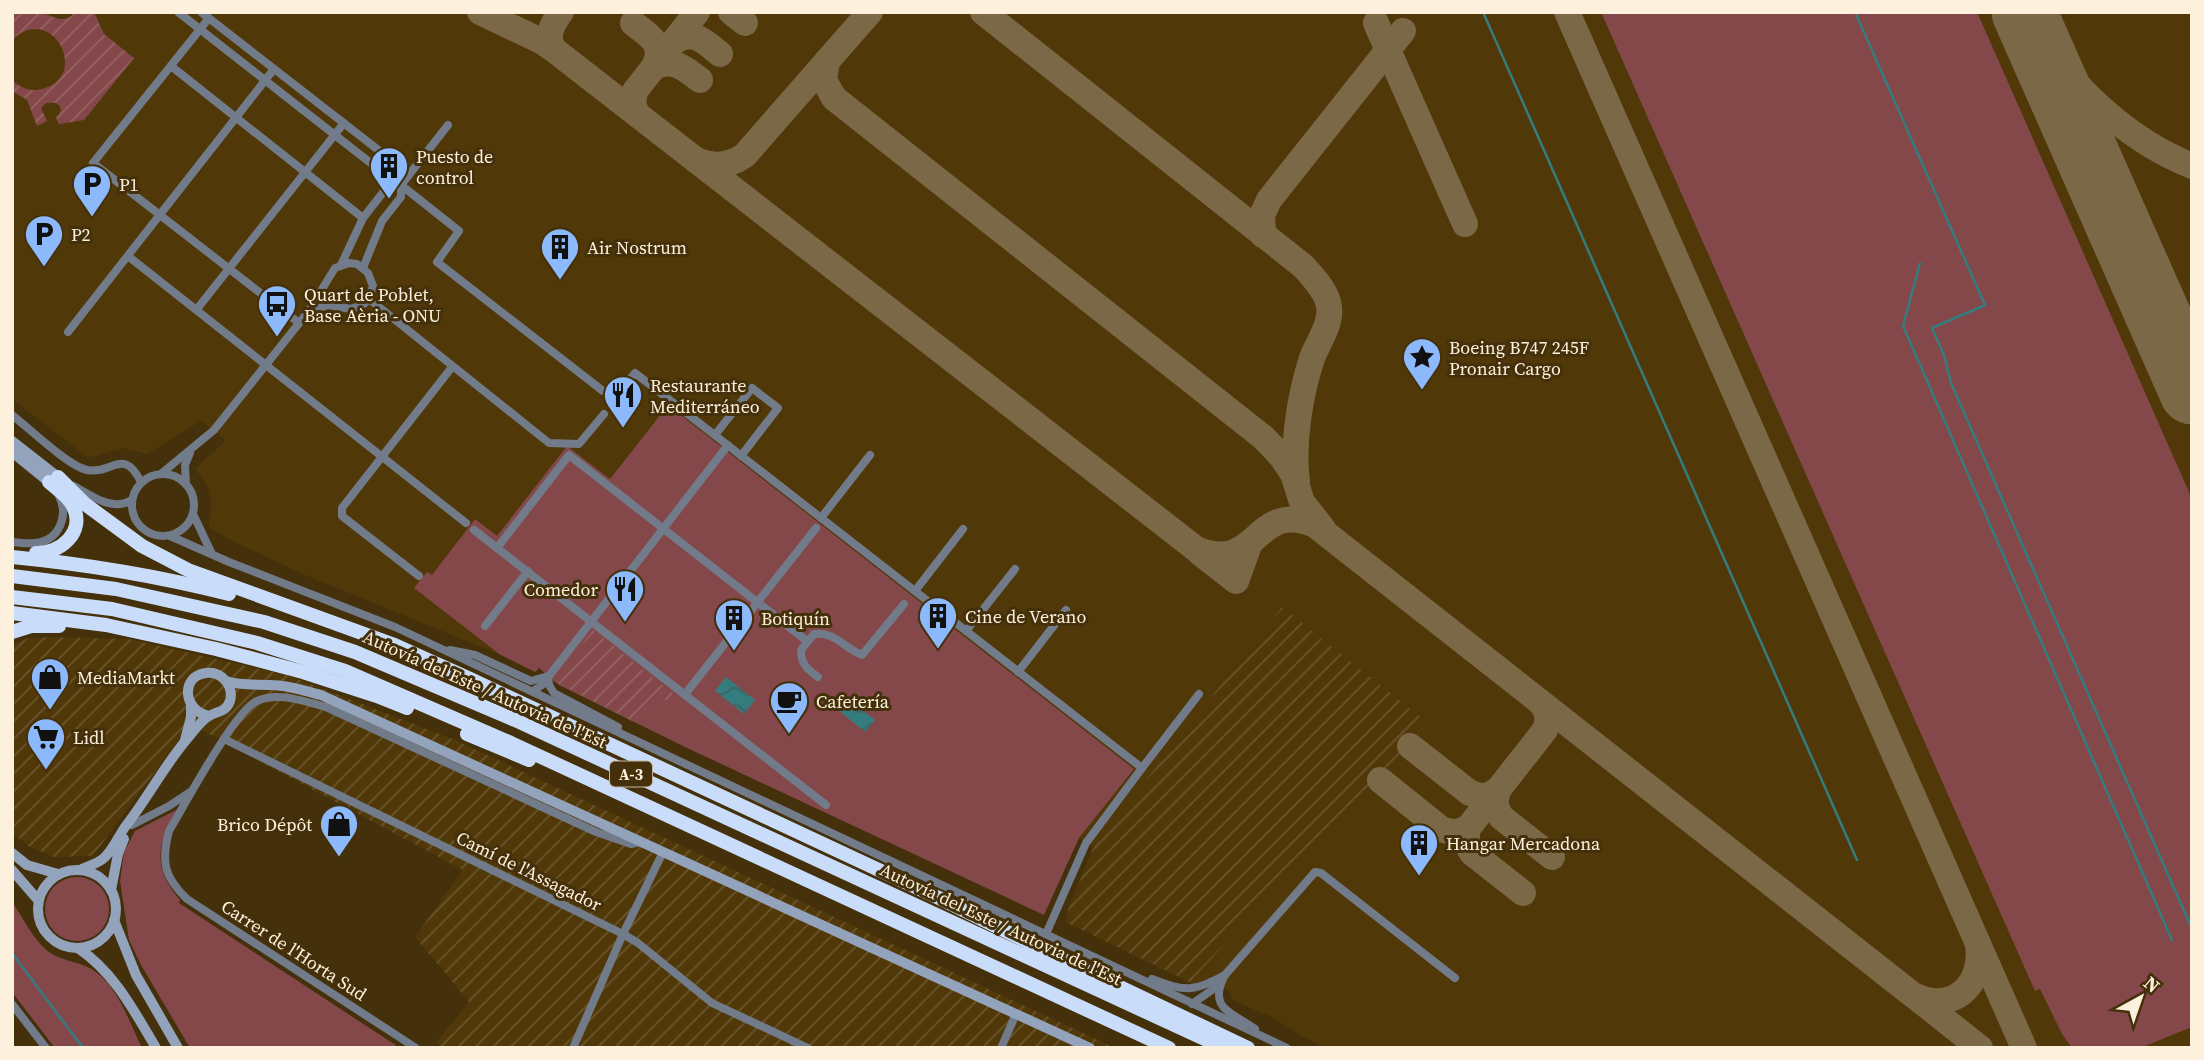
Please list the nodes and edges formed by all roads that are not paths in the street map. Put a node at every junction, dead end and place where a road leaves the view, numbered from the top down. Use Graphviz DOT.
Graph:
graph roads {
  1 [pos="178,12"];
  2 [pos="205,15"];
  3 [pos="200,30"];
  4 [pos="171,66"];
  5 [pos="274,69"];
  6 [pos="265,81"];
  7 [pos="236,117"];
  8 [pos="344,123"];
  9 [pos="447,125"];
  10 [pos="334,135"];
  11 [pos="305,171"];
  12 [pos="401,185"];
  13 [pos="159,214"];
  14 [pos="366,214"];
  15 [pos="382,221"];
  16 [pos="128,256"];
  17 [pos="341,265"];
  18 [pos="229,268"];
  19 [pos="363,268"];
  20 [pos="328,280"];
  21 [pos="369,299"];
  22 [pos="337,306"];
  23 [pos="197,309"];
  24 [pos="308,312"];
  25 [pos="299,323"];
  26 [pos="68,332"];
  27 [pos="266,363"];
  28 [pos="452,367"];
  29 [pos="604,414"];
  30 [pos="12,415"];
  31 [pos="715,435"];
  32 [pos="12,441"];
  33 [pos="728,445"];
  34 [pos="192,449"];
  35 [pos="12,452"];
  36 [pos="870,455"];
  37 [pos="741,456"];
  38 [pos="382,457"];
  39 [pos="162,473"];
  40 [pos="53,480"];
  41 [pos="141,482"];
  42 [pos="186,484"];
  43 [pos="132,500"];
  44 [pos="193,514"];
  45 [pos="821,518"];
  46 [pos="466,523"];
  47 [pos="663,528"];
  48 [pos="816,528"];
  49 [pos="963,529"];
  50 [pos="474,530"];
  51 [pos="170,536"];
  52 [pos="12,542"];
  53 [pos="497,548"];
  54 [pos="12,550"];
  55 [pos="211,552"];
  56 [pos="12,557"];
  57 [pos="1014,569"];
  58 [pos="528,571"];
  59 [pos="12,576"];
  60 [pos="419,576"];
  61 [pos="915,591"];
  62 [pos="12,597"];
  63 [pos="758,603"];
  64 [pos="904,604"];
  65 [pos="1066,610"];
  66 [pos="12,613"];
  67 [pos="305,613"];
  68 [pos="591,620"];
  69 [pos="485,626"];
  70 [pos="119,629"];
  71 [pos="966,631"];
  72 [pos="12,632"];
  73 [pos="807,641"];
  74 [pos="444,650"];
  75 [pos="1018,672"];
  76 [pos="548,676"];
  77 [pos="818,677"];
  78 [pos="226,681"];
  79 [pos="293,688"];
  80 [pos="533,691"];
  81 [pos="686,693"];
  82 [pos="1199,694"];
  83 [pos="230,698"];
  84 [pos="191,705"];
  85 [pos="209,716"];
  86 [pos="224,739"];
  87 [pos="185,742"];
  88 [pos="646,744"];
  89 [pos="1142,768"];
  90 [pos="581,776"];
  91 [pos="193,790"];
  92 [pos="826,805"];
  93 [pos="134,819"];
  94 [pos="640,842"];
  95 [pos="663,852"];
  96 [pos="12,853"];
  97 [pos="12,870"];
  98 [pos="80,870"];
  99 [pos="58,874"];
  100 [pos="111,890"];
  101 [pos="38,900"];
  102 [pos="114,920"];
  103 [pos="623,934"];
  104 [pos="1046,934"];
  105 [pos="78,948"];
  106 [pos="1104,962"];
  107 [pos="1225,975"];
  108 [pos="1455,978"];
  109 [pos="1219,985"];
  110 [pos="12,1004"];
  111 [pos="1192,1004"];
  112 [pos="12,1010"];
  113 [pos="1016,1014"];
  114 [pos="25,1020"];
  115 [pos="1275,1042"];
  116 [pos="46,1048"];
  117 [pos="156,1048"];
  118 [pos="178,1048"];
  119 [pos="416,1048"];
  120 [pos="573,1048"];
  121 [pos="808,1048"];
  122 [pos="1001,1048"];
  123 [pos="1090,1048"];
  124 [pos="1169,1048"];
  125 [pos="1224,1048"];
  126 [pos="1248,1048"];
  127 [pos="1287,1048"];
  1 -- 3 [label="street"];
  2 -- 3 [label="street"];
  2 -- 5 [label="street"];
  3 -- 4 [label="street"];
  3 -- 6 [label="street"];
  4 -- 7 [label="street"];
  4 -- 13 [label="street"];
  5 -- 6 [label="street"];
  5 -- 8 [label="street"];
  6 -- 7 [label="street"];
  6 -- 10 [label="street"];
  7 -- 11 [label="street"];
  7 -- 13 [label="street"];
  8 -- 10 [label="street"];
  8 -- 10 [label="street"];
  9 -- 12 [label="street"];
  10 -- 11 [label="street"];
  11 -- 14 [label="street"];
  11 -- 18 [label="street"];
  12 -- 14 [label="street"];
  12 -- 15 [label="street"];
  12 -- 31 [label="street"];
  13 -- 16 [label="street"];
  13 -- 18 [label="street"];
  14 -- 15 [label="street"];
  14 -- 17 [label="street"];
  15 -- 19 [label="street"];
  16 -- 23 [label="street"];
  16 -- 26 [label="street"];
  17 -- 19 [label="street"];
  17 -- 20 [label="street"];
  18 -- 23 [label="street"];
  18 -- 25 [label="street"];
  19 -- 21 [label="street"];
  20 -- 22 [label="street"];
  20 -- 24 [label="street"];
  21 -- 22 [label="street"];
  21 -- 28 [label="street"];
  22 -- 24 [label="street"];
  23 -- 27 [label="street"];
  24 -- 25 [label="street"];
  25 -- 27 [label="street"];
  27 -- 34 [label="street"];
  27 -- 38 [label="street"];
  28 -- 29 [label="street"];
  28 -- 38 [label="street"];
  30 -- 41 [label="street"];
  31 -- 33 [label="street"];
  31 -- 37 [label="street"];
  32 -- 40 [label="street"];
  33 -- 37 [label="street"];
  33 -- 47 [label="street"];
  34 -- 39 [label="street"];
  34 -- 42 [label="street"];
  35 -- 40 [label="street"];
  36 -- 45 [label="street"];
  37 -- 45 [label="street"];
  38 -- 46 [label="street"];
  38 -- 60 [label="street"];
  39 -- 41 [label="street"];
  39 -- 42 [label="street"];
  40 -- 43 [label="street"];
  40 -- 52 [label="street"];
  40 -- 54 [label="highway"];
  40 -- 67 [label="highway"];
  41 -- 43 [label="street"];
  42 -- 44 [label="street"];
  43 -- 51 [label="street"];
  44 -- 51 [label="street"];
  44 -- 55 [label="street"];
  45 -- 61 [label="street"];
  47 -- 53 [label="street"];
  47 -- 63 [label="street"];
  47 -- 68 [label="street"];
  48 -- 63 [label="street"];
  49 -- 61 [label="street"];
  50 -- 53 [label="street"];
  51 -- 55 [label="street"];
  53 -- 58 [label="street"];
  55 -- 74 [label="street"];
  56 -- 67 [label="highway"];
  57 -- 71 [label="street"];
  58 -- 68 [label="street"];
  58 -- 69 [label="street"];
  59 -- 125 [label="highway, Autovía del Este / Autovia de l'Est / A-3"];
  61 -- 71 [label="street"];
  62 -- 90 [label="highway, A-3"];
  63 -- 73 [label="street"];
  63 -- 81 [label="street"];
  64 -- 73 [label="street"];
  65 -- 75 [label="street"];
  66 -- 70 [label="highway"];
  67 -- 126 [label="highway"];
  68 -- 76 [label="street"];
  68 -- 81 [label="street"];
  70 -- 72 [label="highway"];
  70 -- 90 [label="highway"];
  71 -- 75 [label="street"];
  73 -- 77 [label="street"];
  74 -- 76 [label="street"];
  74 -- 80 [label="street"];
  75 -- 89 [label="street"];
  76 -- 80 [label="street"];
  76 -- 88 [label="street"];
  78 -- 79 [label="street"];
  78 -- 83 [label="street"];
  78 -- 84 [label="street"];
  79 -- 83 [label="street"];
  79 -- 94 [label="street"];
  80 -- 88 [label="street"];
  81 -- 92 [label="street"];
  82 -- 89 [label="street"];
  83 -- 85 [label="street"];
  84 -- 85 [label="street"];
  84 -- 87 [label="street"];
  85 -- 87 [label="street"];
  86 -- 91 [label="street"];
  86 -- 94 [label="street"];
  86 -- 103 [label="street, Camí de l'Assagador"];
  87 -- 93 [label="street"];
  88 -- 104 [label="street"];
  89 -- 104 [label="street"];
  90 -- 124 [label="highway, A-3"];
  91 -- 93 [label="street"];
  91 -- 119 [label="street, Carrer de l'Horta Sud"];
  93 -- 98 [label="street"];
  93 -- 100 [label="street"];
  94 -- 95 [label="street"];
  95 -- 103 [label="street"];
  95 -- 113 [label="street"];
  96 -- 99 [label="street"];
  97 -- 101 [label="street"];
  98 -- 99 [label="street"];
  98 -- 100 [label="street"];
  99 -- 101 [label="street"];
  100 -- 102 [label="street"];
  101 -- 105 [label="street"];
  102 -- 105 [label="street"];
  102 -- 118 [label="street"];
  103 -- 120 [label="street"];
  103 -- 121 [label="street, Camí de l'Assagador"];
  104 -- 106 [label="street"];
  105 -- 117 [label="street"];
  106 -- 107 [label="street"];
  106 -- 111 [label="street"];
  107 -- 108 [label="street"];
  107 -- 109 [label="street"];
  109 -- 111 [label="street"];
  109 -- 115 [label="street"];
  110 -- 114 [label="street"];
  111 -- 115 [label="street"];
  112 -- 114 [label="street"];
  113 -- 122 [label="street"];
  113 -- 123 [label="street"];
  114 -- 116 [label="street"];
  115 -- 127 [label="street"];
}
